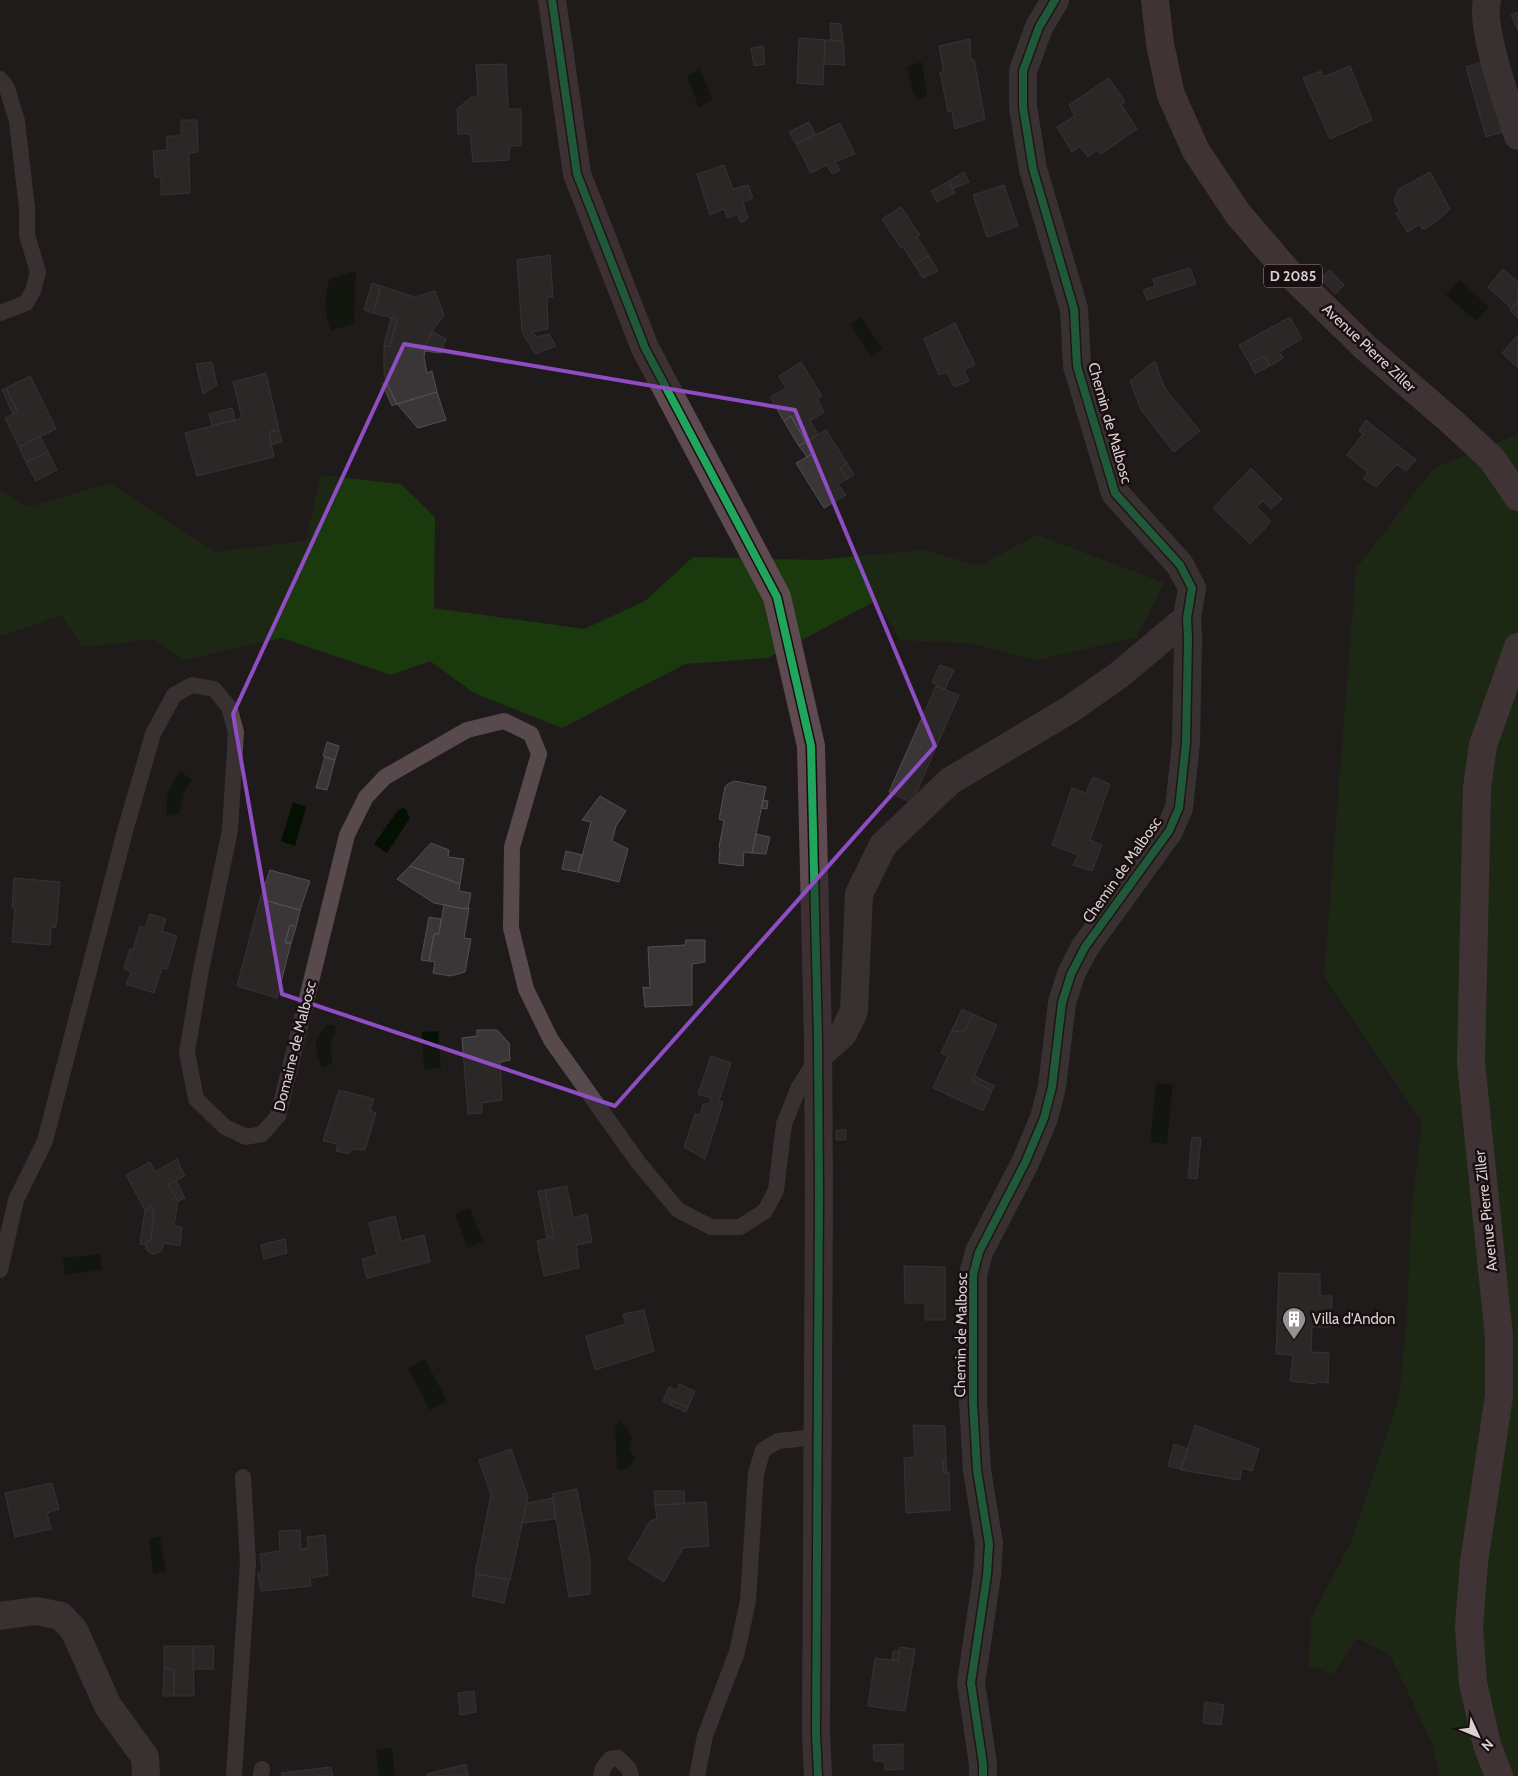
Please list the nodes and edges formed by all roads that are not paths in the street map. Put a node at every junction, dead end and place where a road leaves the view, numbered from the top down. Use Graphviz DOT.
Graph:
graph roads {
  1 [pos="552,0"];
  2 [pos="1055,0"];
  3 [pos="1155,0"];
  4 [pos="1487,0"];
  5 [pos="0,79"];
  6 [pos="1518,136"];
  7 [pos="0,313"];
  8 [pos="1518,497"];
  9 [pos="1187,618"];
  10 [pos="1518,647"];
  11 [pos="818,1056"];
  12 [pos="0,1270"];
  13 [pos="818,1437"];
  14 [pos="243,1476"];
  15 [pos="0,1616"];
  16 [pos="146,1776"];
  17 [pos="234,1776"];
  18 [pos="601,1776"];
  19 [pos="631,1776"];
  20 [pos="697,1776"];
  21 [pos="818,1776"];
  22 [pos="983,1776"];
  23 [pos="1499,1776"];
  1 -- 11 [label="main road"];
  2 -- 9 [label="street, Chemin de Malbosc"];
  3 -- 8 [label="main road, Avenue Pierre Ziller / D 2085"];
  4 -- 6 [label="street"];
  5 -- 7 [label="lane"];
  9 -- 11 [label="street"];
  9 -- 22 [label="street, Chemin de Malbosc"];
  10 -- 23 [label="main road, Avenue Pierre Ziller"];
  11 -- 12 [label="lane, Domaine de Malbosc"];
  11 -- 13 [label="main road"];
  13 -- 20 [label="lane"];
  13 -- 21 [label="main road"];
  14 -- 17 [label="lane"];
  15 -- 16 [label="street"];
  18 -- 19 [label="lane"];
}
